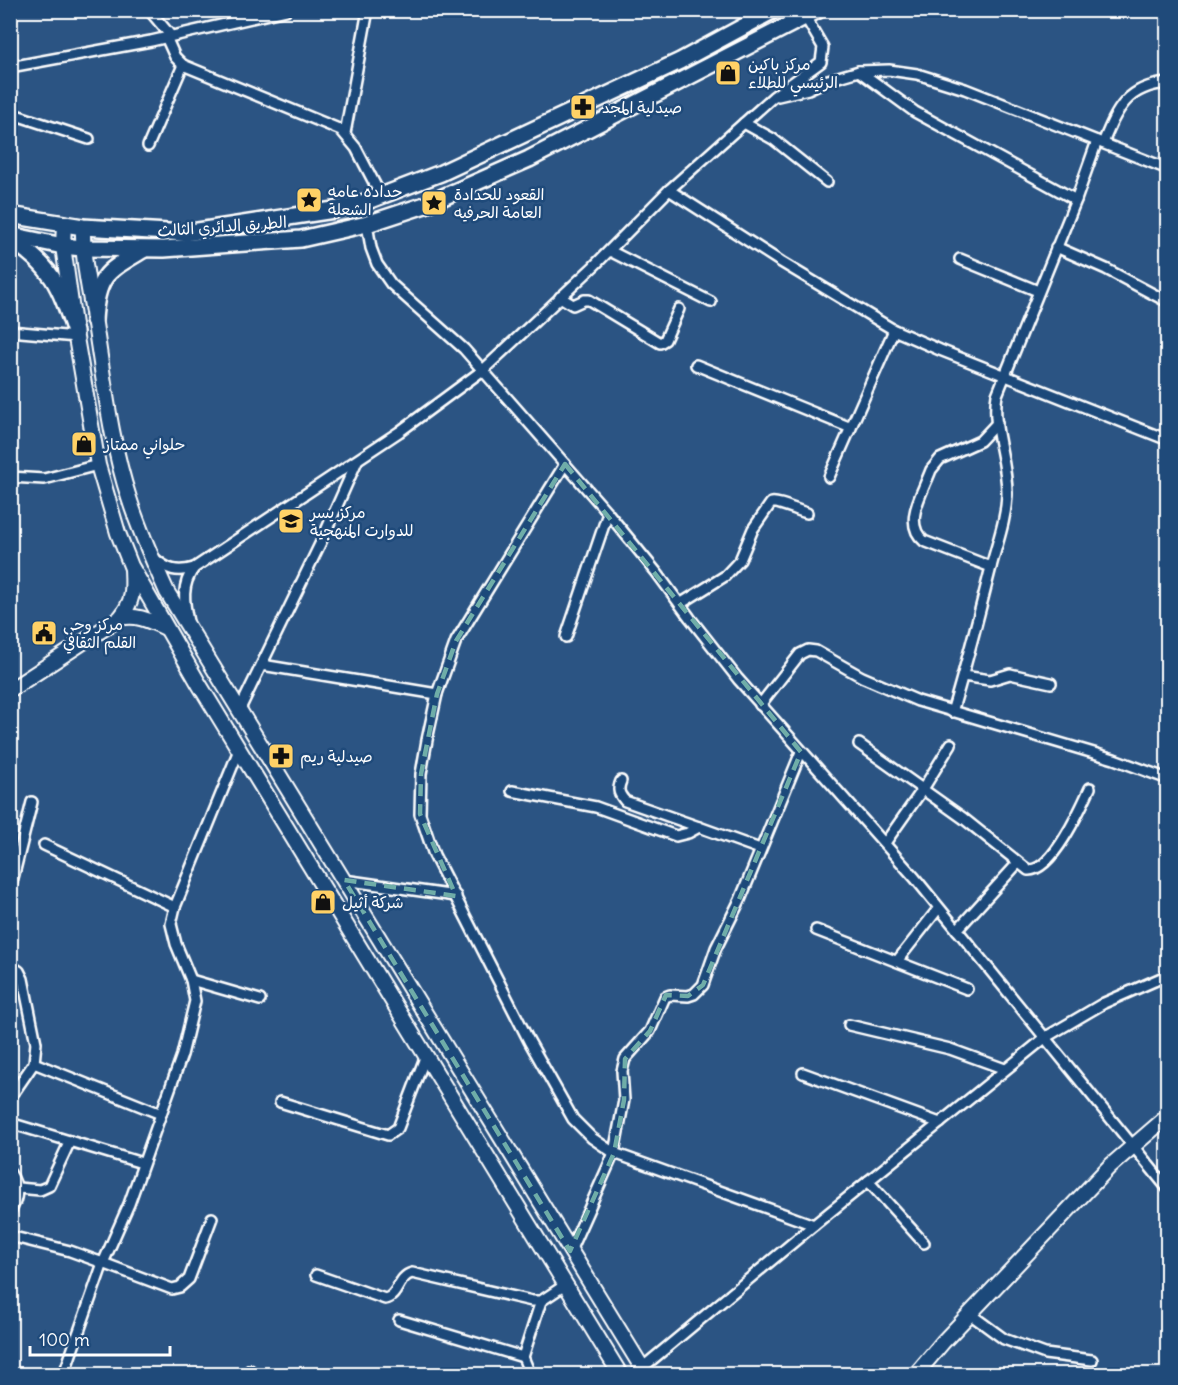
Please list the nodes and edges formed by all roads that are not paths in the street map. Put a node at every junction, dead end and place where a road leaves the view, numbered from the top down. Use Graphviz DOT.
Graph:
graph roads {
  1 [pos="149,10"];
  2 [pos="286,10"];
  3 [pos="368,10"];
  4 [pos="809,12"];
  5 [pos="767,13"];
  6 [pos="169,37"];
  7 [pos="183,65"];
  8 [pos="10,67"];
  9 [pos="859,72"];
  10 [pos="1167,83"];
  11 [pos="773,97"];
  12 [pos="10,113"];
  13 [pos="744,123"];
  14 [pos="345,133"];
  15 [pos="89,139"];
  16 [pos="1100,142"];
  17 [pos="148,146"];
  18 [pos="1167,169"];
  19 [pos="827,182"];
  20 [pos="669,190"];
  21 [pos="381,196"];
  22 [pos="1076,200"];
  23 [pos="10,216"];
  24 [pos="367,224"];
  25 [pos="64,225"];
  26 [pos="83,227"];
  27 [pos="10,237"];
  28 [pos="63,246"];
  29 [pos="1056,247"];
  30 [pos="82,248"];
  31 [pos="144,249"];
  32 [pos="610,251"];
  33 [pos="960,259"];
  34 [pos="1038,291"];
  35 [pos="560,297"];
  36 [pos="711,302"];
  37 [pos="1167,302"];
  38 [pos="679,309"];
  39 [pos="94,320"];
  40 [pos="894,330"];
  41 [pos="10,331"];
  42 [pos="75,334"];
  43 [pos="696,365"];
  44 [pos="483,370"];
  45 [pos="1004,375"];
  46 [pos="997,423"];
  47 [pos="851,428"];
  48 [pos="1167,440"];
  49 [pos="358,459"];
  50 [pos="565,464"];
  51 [pos="98,465"];
  52 [pos="10,477"];
  53 [pos="829,477"];
  54 [pos="608,513"];
  55 [pos="807,513"];
  56 [pos="149,554"];
  57 [pos="131,566"];
  58 [pos="991,567"];
  59 [pos="194,568"];
  60 [pos="680,604"];
  61 [pos="120,618"];
  62 [pos="166,628"];
  63 [pos="190,632"];
  64 [pos="566,637"];
  65 [pos="262,665"];
  66 [pos="963,676"];
  67 [pos="1051,683"];
  68 [pos="10,690"];
  69 [pos="437,694"];
  70 [pos="760,705"];
  71 [pos="239,711"];
  72 [pos="952,712"];
  73 [pos="860,744"];
  74 [pos="951,744"];
  75 [pos="239,750"];
  76 [pos="801,752"];
  77 [pos="1167,779"];
  78 [pos="621,781"];
  79 [pos="1090,788"];
  80 [pos="923,789"];
  81 [pos="512,790"];
  82 [pos="32,802"];
  83 [pos="699,826"];
  84 [pos="885,843"];
  85 [pos="44,845"];
  86 [pos="760,849"];
  87 [pos="1018,863"];
  88 [pos="344,880"];
  89 [pos="10,890"];
  90 [pos="456,896"];
  91 [pos="174,907"];
  92 [pos="938,909"];
  93 [pos="816,930"];
  94 [pos="957,930"];
  95 [pos="897,961"];
  96 [pos="10,965"];
  97 [pos="398,970"];
  98 [pos="1167,975"];
  99 [pos="192,980"];
  100 [pos="382,982"];
  101 [pos="967,989"];
  102 [pos="260,1000"];
  103 [pos="849,1024"];
  104 [pos="1046,1037"];
  105 [pos="426,1055"];
  106 [pos="34,1063"];
  107 [pos="1005,1069"];
  108 [pos="803,1072"];
  109 [pos="10,1098"];
  110 [pos="280,1102"];
  111 [pos="161,1114"];
  112 [pos="1167,1116"];
  113 [pos="10,1123"];
  114 [pos="940,1123"];
  115 [pos="70,1141"];
  116 [pos="1135,1147"];
  117 [pos="614,1153"];
  118 [pos="142,1163"];
  119 [pos="10,1173"];
  120 [pos="868,1181"];
  121 [pos="18,1188"];
  122 [pos="1167,1189"];
  123 [pos="10,1212"];
  124 [pos="212,1218"];
  125 [pos="814,1225"];
  126 [pos="10,1236"];
  127 [pos="924,1243"];
  128 [pos="570,1251"];
  129 [pos="103,1263"];
  130 [pos="316,1275"];
  131 [pos="565,1285"];
  132 [pos="541,1301"];
  133 [pos="970,1314"];
  134 [pos="399,1320"];
  135 [pos="523,1357"];
  136 [pos="1092,1360"];
  137 [pos="644,1371"];
  138 [pos="64,1374"];
  139 [pos="530,1374"];
  140 [pos="620,1374"];
  141 [pos="916,1374"];
  1 -- 6 [label="street"];
  2 -- 6 [label="street"];
  3 -- 14 [label="street"];
  4 -- 11 [label="street"];
  4 -- 24 [label="main road, الطريق الدائري الثالث"];
  5 -- 21 [label="main road, الطريق الدائري الثالث"];
  6 -- 7 [label="street"];
  6 -- 8 [label="street"];
  7 -- 14 [label="street"];
  7 -- 17 [label="street"];
  9 -- 11 [label="street"];
  9 -- 16 [label="street"];
  9 -- 22 [label="street"];
  10 -- 16 [label="street"];
  11 -- 13 [label="street"];
  12 -- 15 [label="street"];
  13 -- 19 [label="street"];
  13 -- 20 [label="street"];
  14 -- 21 [label="street"];
  16 -- 18 [label="street"];
  16 -- 22 [label="street"];
  20 -- 32 [label="street"];
  20 -- 40 [label="street"];
  21 -- 26 [label="main road, الطريق الدائري الثالث"];
  22 -- 29 [label="street"];
  23 -- 25 [label="main road, الطريق الدائري الثالث"];
  24 -- 31 [label="main road, الطريق الدائري الثالث"];
  24 -- 44 [label="street"];
  25 -- 26 [label="main road, الطريق الدائري الثالث"];
  25 -- 28 [label="main road"];
  26 -- 30 [label="main road"];
  27 -- 28 [label="main road, الطريق الدائري الثالث"];
  27 -- 42 [label="main road"];
  28 -- 30 [label="main road, الطريق الدائري الثالث"];
  28 -- 42 [label="main road"];
  29 -- 34 [label="street"];
  29 -- 37 [label="street"];
  30 -- 31 [label="main road, الطريق الدائري الثالث"];
  30 -- 39 [label="main road"];
  31 -- 39 [label="main road"];
  32 -- 35 [label="street"];
  32 -- 36 [label="street"];
  33 -- 34 [label="street"];
  34 -- 45 [label="street"];
  35 -- 38 [label="street"];
  35 -- 44 [label="street"];
  39 -- 56 [label="main road"];
  40 -- 45 [label="street"];
  40 -- 47 [label="street"];
  41 -- 42 [label="street"];
  42 -- 51 [label="main road"];
  43 -- 47 [label="street"];
  44 -- 49 [label="street"];
  44 -- 50 [label="street"];
  45 -- 46 [label="street"];
  45 -- 48 [label="street"];
  46 -- 58 [label="street"];
  46 -- 58 [label="street"];
  47 -- 53 [label="street"];
  49 -- 59 [label="street"];
  49 -- 65 [label="street"];
  50 -- 54 [label="street"];
  50 -- 69 [label="street"];
  51 -- 52 [label="street"];
  51 -- 57 [label="main road"];
  54 -- 60 [label="street"];
  54 -- 64 [label="street"];
  55 -- 60 [label="street"];
  56 -- 59 [label="street"];
  56 -- 63 [label="main road"];
  57 -- 61 [label="main road"];
  57 -- 62 [label="main road"];
  58 -- 66 [label="street"];
  59 -- 63 [label="street"];
  60 -- 70 [label="street"];
  61 -- 62 [label="main road"];
  61 -- 68 [label="main road"];
  62 -- 75 [label="main road"];
  63 -- 71 [label="main road"];
  65 -- 69 [label="street"];
  65 -- 71 [label="street"];
  66 -- 67 [label="street"];
  66 -- 72 [label="street"];
  69 -- 90 [label="street"];
  70 -- 72 [label="street"];
  70 -- 76 [label="street"];
  71 -- 88 [label="main road"];
  72 -- 77 [label="street"];
  73 -- 80 [label="street"];
  74 -- 80 [label="street"];
  75 -- 91 [label="street"];
  75 -- 100 [label="main road"];
  76 -- 84 [label="street"];
  76 -- 86 [label="street"];
  78 -- 83 [label="street"];
  79 -- 87 [label="street"];
  80 -- 84 [label="street"];
  80 -- 87 [label="street"];
  81 -- 83 [label="street"];
  82 -- 89 [label="street"];
  83 -- 86 [label="street"];
  84 -- 92 [label="street"];
  85 -- 91 [label="street"];
  86 -- 117 [label="street"];
  87 -- 94 [label="street"];
  88 -- 90 [label="street"];
  88 -- 97 [label="main road"];
  90 -- 117 [label="street"];
  91 -- 99 [label="street"];
  92 -- 94 [label="street"];
  92 -- 95 [label="street"];
  93 -- 95 [label="street"];
  94 -- 104 [label="street"];
  95 -- 101 [label="street"];
  96 -- 106 [label="street"];
  97 -- 100 [label="main road"];
  97 -- 128 [label="main road"];
  98 -- 104 [label="street"];
  99 -- 102 [label="street"];
  99 -- 111 [label="street"];
  100 -- 105 [label="main road"];
  103 -- 107 [label="street"];
  104 -- 107 [label="street"];
  104 -- 116 [label="street"];
  105 -- 110 [label="street"];
  105 -- 131 [label="main road"];
  106 -- 109 [label="street"];
  106 -- 111 [label="street"];
  107 -- 114 [label="street"];
  108 -- 114 [label="street"];
  111 -- 118 [label="street"];
  112 -- 116 [label="main road"];
  113 -- 115 [label="street"];
  114 -- 120 [label="street"];
  115 -- 118 [label="street"];
  115 -- 121 [label="street"];
  116 -- 122 [label="street"];
  116 -- 133 [label="main road"];
  117 -- 125 [label="street"];
  117 -- 128 [label="street"];
  118 -- 129 [label="street"];
  119 -- 121 [label="street"];
  120 -- 125 [label="street"];
  120 -- 127 [label="street"];
  121 -- 123 [label="street"];
  124 -- 129 [label="street"];
  125 -- 137 [label="street"];
  126 -- 129 [label="street"];
  128 -- 137 [label="main road"];
  129 -- 138 [label="street"];
  130 -- 132 [label="street"];
  131 -- 132 [label="street"];
  131 -- 140 [label="main road"];
  132 -- 135 [label="street"];
  133 -- 136 [label="street"];
  133 -- 141 [label="main road"];
  134 -- 135 [label="street"];
  135 -- 139 [label="street"];
}
